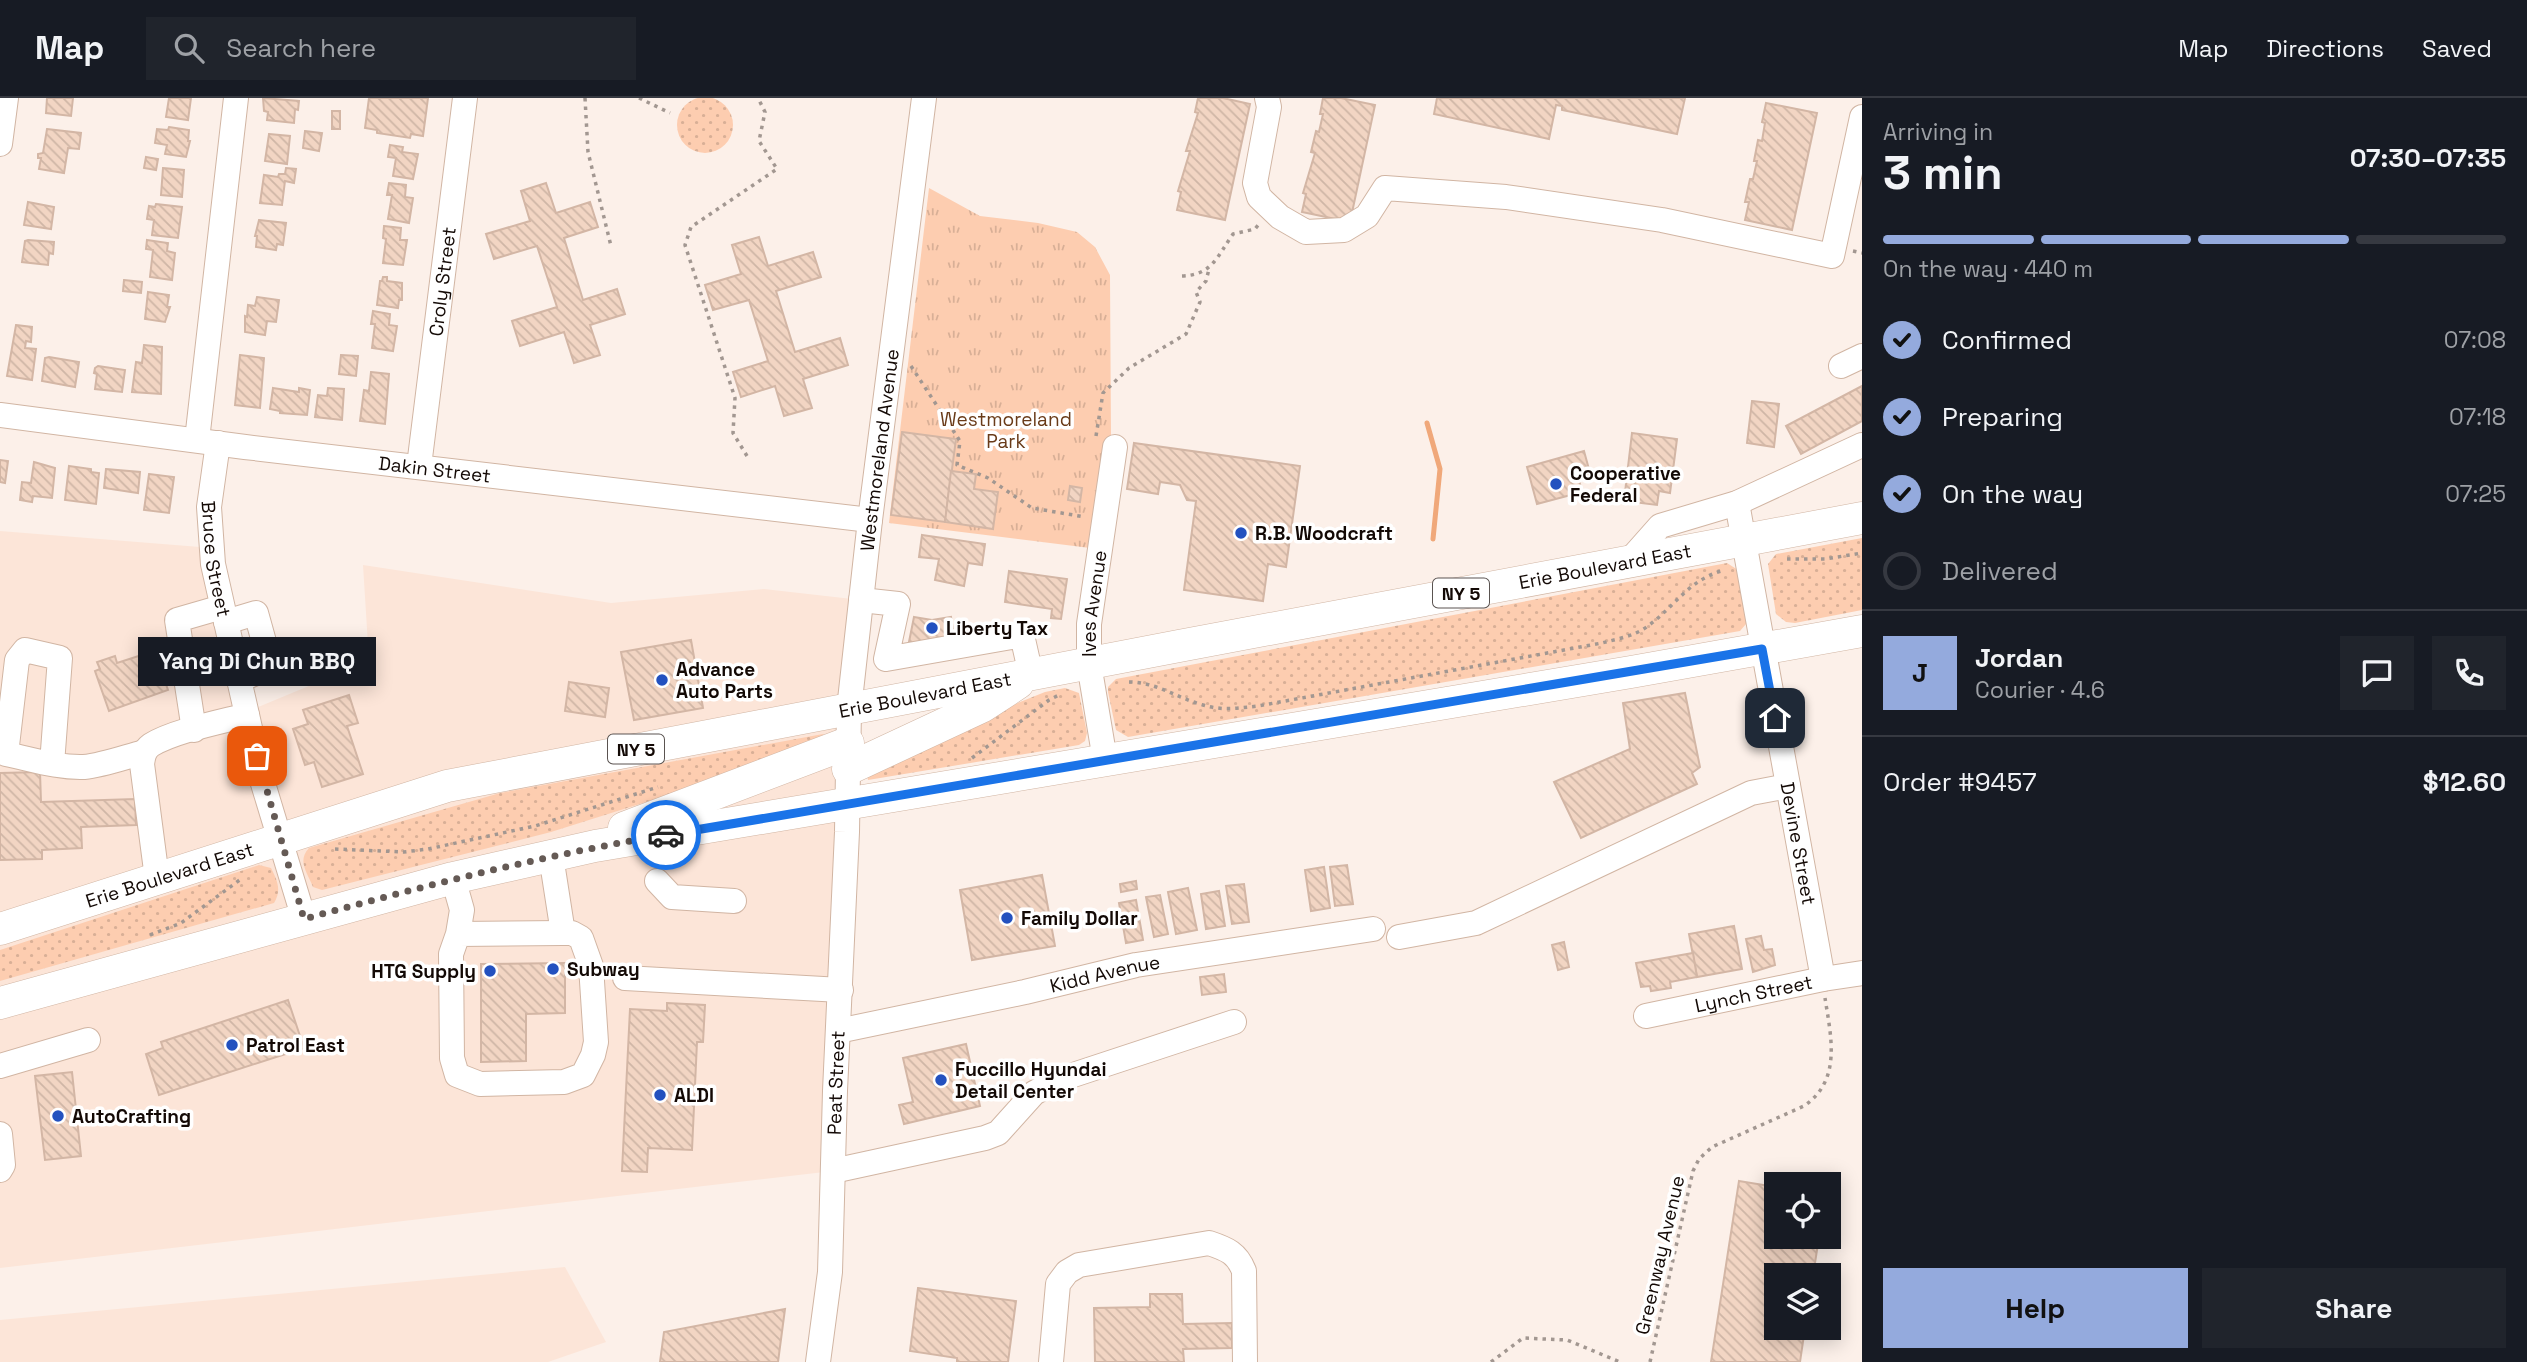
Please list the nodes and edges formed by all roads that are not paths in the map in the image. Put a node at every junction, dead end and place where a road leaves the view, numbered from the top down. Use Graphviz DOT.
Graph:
graph roads {
  1 [pos="6,98"];
  2 [pos="236,98"];
  3 [pos="465,98"];
  4 [pos="924,98"];
  5 [pos="1267,98"];
  6 [pos="1862,117"];
  7 [pos="0,144"];
  8 [pos="0,415"];
  9 [pos="207,442"];
  10 [pos="1862,445"];
  11 [pos="1115,446"];
  12 [pos="419,466"];
  13 [pos="1737,503"];
  14 [pos="1862,518"];
  15 [pos="870,520"];
  16 [pos="1744,540"];
  17 [pos="1629,561"];
  18 [pos="861,600"];
  19 [pos="224,614"];
  20 [pos="1862,631"];
  21 [pos="1762,649"];
  22 [pos="1089,664"];
  23 [pos="1031,675"];
  24 [pos="239,680"];
  25 [pos="849,709"];
  26 [pos="247,715"];
  27 [pos="194,730"];
  28 [pos="144,752"];
  29 [pos="848,756"];
  30 [pos="1105,760"];
  31 [pos="52,764"];
  32 [pos="1787,786"];
  33 [pos="847,804"];
  34 [pos="279,838"];
  35 [pos="551,856"];
  36 [pos="157,878"];
  37 [pos="453,878"];
  38 [pos="657,881"];
  39 [pos="734,901"];
  40 [pos="304,919"];
  41 [pos="0,929"];
  42 [pos="1373,929"];
  43 [pos="563,933"];
  44 [pos="458,934"];
  45 [pos="1399,937"];
  46 [pos="1862,973"];
  47 [pos="625,978"];
  48 [pos="1823,979"];
  49 [pos="841,989"];
  50 [pos="0,1003"];
  51 [pos="1646,1016"];
  52 [pos="1234,1022"];
  53 [pos="838,1031"];
  54 [pos="88,1040"];
  55 [pos="0,1066"];
  56 [pos="0,1134"];
  57 [pos="0,1170"];
  58 [pos="833,1171"];
  59 [pos="818,1362"];
  60 [pos="1051,1362"];
  61 [pos="1245,1362"];
  1 -- 7 [label="street"];
  2 -- 9 [label="street, Bruce Street"];
  3 -- 12 [label="street, Croly Street"];
  4 -- 15 [label="street, Westmoreland Avenue"];
  5 -- 6 [label="street"];
  8 -- 9 [label="street, Dakin Street"];
  9 -- 12 [label="street, Dakin Street"];
  9 -- 19 [label="street, Bruce Street"];
  10 -- 13 [label="street"];
  11 -- 22 [label="street, Ives Avenue"];
  12 -- 15 [label="street, Dakin Street"];
  13 -- 16 [label="street, Devine Street"];
  13 -- 17 [label="street"];
  14 -- 16 [label="main road, Erie Boulevard East / NY 5"];
  15 -- 18 [label="street, Westmoreland Avenue"];
  16 -- 17 [label="main road, Erie Boulevard East / NY 5"];
  16 -- 21 [label="street, Devine Street"];
  17 -- 22 [label="main road, Erie Boulevard East / NY 5"];
  18 -- 23 [label="street"];
  18 -- 25 [label="street, Westmoreland Avenue"];
  19 -- 24 [label="street, Bruce Street"];
  19 -- 24 [label="street"];
  19 -- 27 [label="street"];
  20 -- 21 [label="main road"];
  21 -- 30 [label="main road"];
  21 -- 32 [label="street, Devine Street"];
  22 -- 23 [label="main road, Erie Boulevard East / NY 5"];
  22 -- 30 [label="street, Ives Avenue"];
  23 -- 25 [label="main road, Erie Boulevard East / NY 5"];
  23 -- 29 [label="main road"];
  24 -- 26 [label="street, Bruce Street"];
  25 -- 29 [label="street, Westmoreland Avenue"];
  25 -- 34 [label="main road, Erie Boulevard East / NY 5"];
  26 -- 27 [label="street"];
  26 -- 34 [label="street, Bruce Street"];
  27 -- 28 [label="street"];
  28 -- 31 [label="street"];
  28 -- 36 [label="street"];
  29 -- 33 [label="street, Westmoreland Avenue"];
  29 -- 35 [label="main road"];
  30 -- 33 [label="main road"];
  31 -- 31 [label="street"];
  32 -- 45 [label="street"];
  32 -- 48 [label="street, Devine Street"];
  33 -- 35 [label="main road"];
  33 -- 49 [label="street, Peat Street"];
  34 -- 36 [label="main road, Erie Boulevard East / NY 5"];
  34 -- 40 [label="street, Bruce Street"];
  35 -- 37 [label="main road"];
  35 -- 43 [label="street"];
  36 -- 41 [label="main road, Erie Boulevard East / NY 5"];
  37 -- 40 [label="main road"];
  37 -- 44 [label="street"];
  38 -- 39 [label="street"];
  40 -- 50 [label="main road"];
  42 -- 53 [label="street, Kidd Avenue"];
  43 -- 44 [label="street"];
  43 -- 44 [label="street"];
  46 -- 48 [label="street, Lynch Street"];
  47 -- 49 [label="street"];
  48 -- 51 [label="street, Lynch Street"];
  49 -- 53 [label="street, Peat Street"];
  52 -- 58 [label="street"];
  53 -- 58 [label="street, Peat Street"];
  54 -- 55 [label="street"];
  56 -- 57 [label="street"];
  58 -- 59 [label="street, Peat Street"];
  60 -- 61 [label="street"];
}
